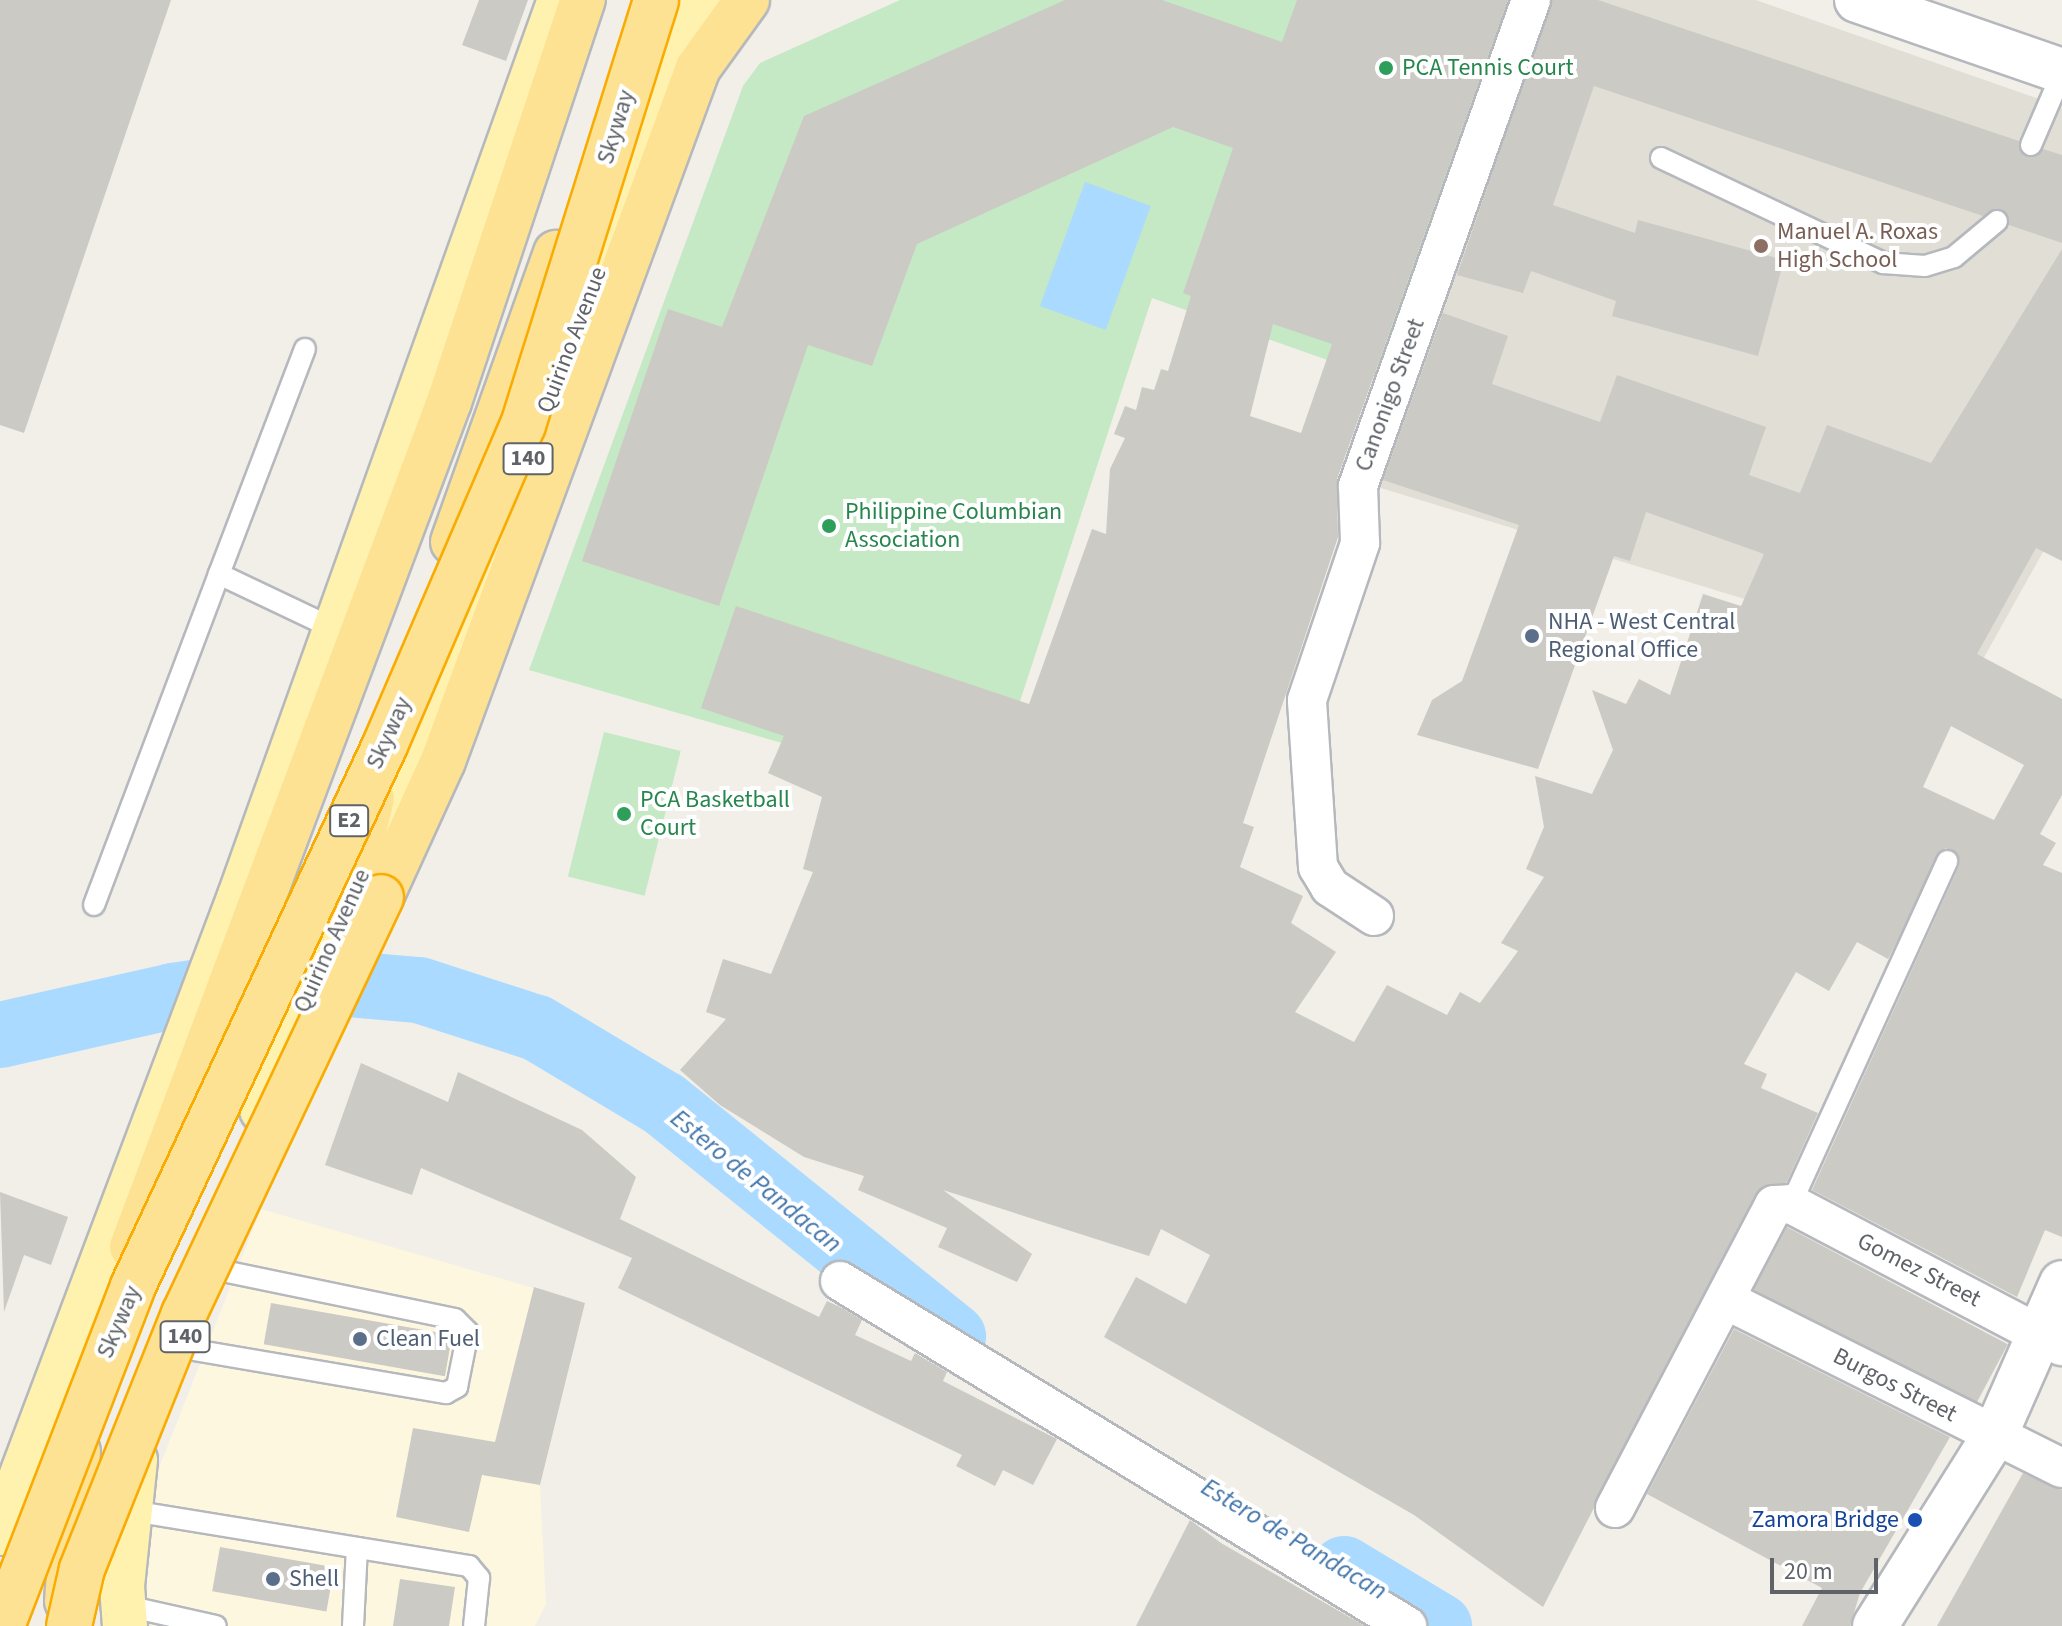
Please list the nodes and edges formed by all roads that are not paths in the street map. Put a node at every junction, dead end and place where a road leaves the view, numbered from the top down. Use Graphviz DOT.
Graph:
graph roads {
  1 [pos="560,0"];
  2 [pos="583,0"];
  3 [pos="654,0"];
  4 [pos="1531,0"];
  5 [pos="1857,0"];
  6 [pos="737,2"];
  7 [pos="1956,16"];
  8 [pos="2062,72"];
  9 [pos="2031,145"];
  10 [pos="1661,158"];
  11 [pos="1997,221"];
  12 [pos="305,349"];
  13 [pos="219,574"];
  14 [pos="335,629"];
  15 [pos="1947,861"];
  16 [pos="94,905"];
  17 [pos="344,912"];
  18 [pos="1374,916"];
  19 [pos="191,1052"];
  20 [pos="1782,1205"];
  21 [pos="204,1267"];
  22 [pos="840,1281"];
  23 [pos="2062,1283"];
  24 [pos="1728,1301"];
  25 [pos="2052,1340"];
  26 [pos="182,1348"];
  27 [pos="1995,1435"];
  28 [pos="2062,1468"];
  29 [pos="1615,1508"];
  30 [pos="126,1510"];
  31 [pos="0,1533"];
  32 [pos="357,1548"];
  33 [pos="0,1601"];
  34 [pos="124,1616"];
  35 [pos="2,1626"];
  36 [pos="70,1626"];
  37 [pos="216,1626"];
  38 [pos="353,1626"];
  39 [pos="474,1626"];
  40 [pos="1407,1626"];
  41 [pos="1875,1626"];
  1 -- 14 [label="main road"];
  2 -- 19 [label="highway, Skyway / E2"];
  3 -- 17 [label="highway, bridge"];
  3 -- 35 [label="highway, Skyway / E2, bridge"];
  4 -- 18 [label="street, Canonigo Street"];
  5 -- 7 [label="street"];
  6 -- 17 [label="main road, Quirino Avenue / 140"];
  6 -- 36 [label="highway, bridge"];
  7 -- 8 [label="street"];
  8 -- 9 [label="lane"];
  10 -- 11 [label="lane"];
  12 -- 13 [label="lane"];
  13 -- 14 [label="lane"];
  13 -- 16 [label="lane"];
  14 -- 19 [label="main road"];
  15 -- 20 [label="lane"];
  17 -- 21 [label="main road, Quirino Avenue / 140"];
  19 -- 31 [label="main road"];
  19 -- 33 [label="highway, Skyway / E2"];
  19 -- 36 [label="highway, bridge"];
  20 -- 24 [label="street"];
  20 -- 25 [label="street, Gomez Street"];
  21 -- 26 [label="main road, Quirino Avenue / 140"];
  21 -- 26 [label="lane"];
  22 -- 40 [label="street"];
  23 -- 25 [label="street"];
  24 -- 27 [label="street, Burgos Street"];
  24 -- 29 [label="street"];
  25 -- 27 [label="street"];
  26 -- 30 [label="main road, Quirino Avenue / 140"];
  27 -- 28 [label="street, Burgos Street"];
  27 -- 41 [label="street"];
  30 -- 32 [label="lane"];
  30 -- 34 [label="main road, Quirino Avenue / 140"];
  32 -- 38 [label="lane"];
  32 -- 39 [label="lane"];
  34 -- 37 [label="lane"];
}
